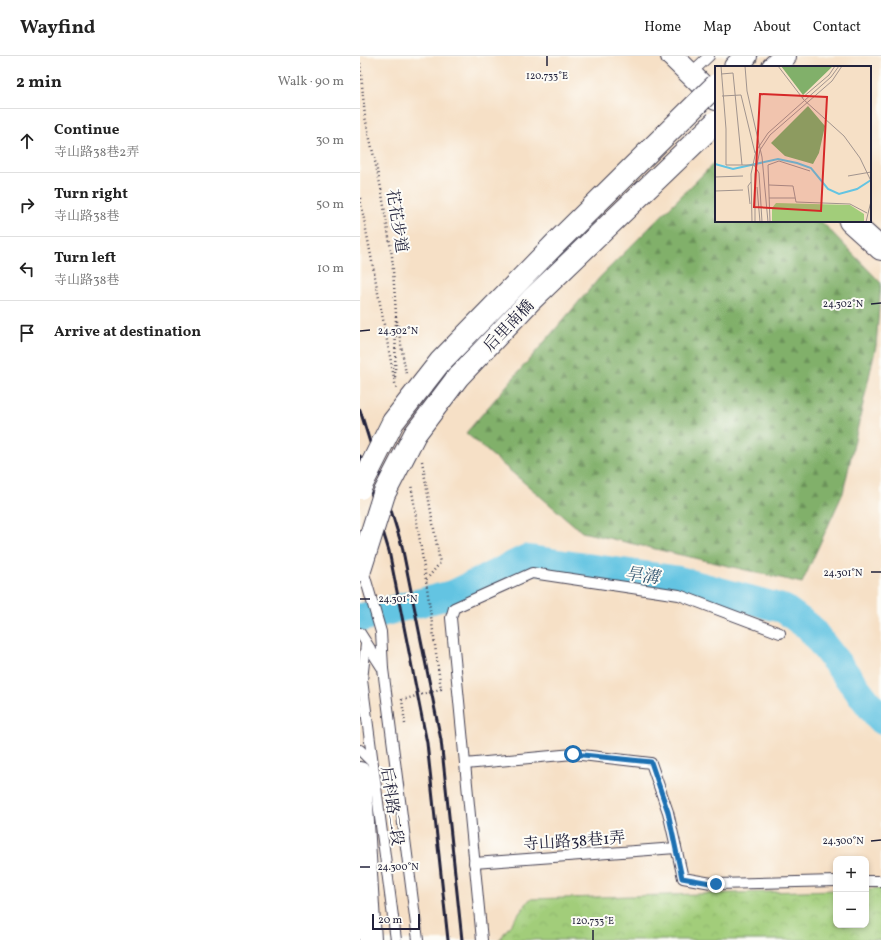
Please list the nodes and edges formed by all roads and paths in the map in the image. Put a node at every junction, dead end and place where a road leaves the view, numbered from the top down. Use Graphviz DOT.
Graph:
graph roads {
  1 [pos="672,56"];
  2 [pos="709,56"];
  3 [pos="746,56"];
  4 [pos="785,56"];
  5 [pos="793,56"];
  6 [pos="360,63"];
  7 [pos="736,66"];
  8 [pos="774,66"];
  9 [pos="782,66"];
  10 [pos="690,74"];
  11 [pos="715,87"];
  12 [pos="715,98"];
  13 [pos="715,123"];
  14 [pos="851,222"];
  15 [pos="881,249"];
  16 [pos="396,384"];
  17 [pos="360,488"];
  18 [pos="360,561"];
  19 [pos="360,570"];
  20 [pos="426,580"];
  21 [pos="360,633"];
  22 [pos="780,633"];
  23 [pos="366,644"];
  24 [pos="383,669"];
  25 [pos="361,681"];
  26 [pos="406,731"];
  27 [pos="360,750"];
  28 [pos="465,764"];
  29 [pos="366,768"];
  30 [pos="676,848"];
  31 [pos="474,862"];
  32 [pos="869,881"];
  33 [pos="881,881"];
  34 [pos="833,882"];
  35 [pos="370,940"];
  36 [pos="396,940"];
  37 [pos="418,940"];
  38 [pos="482,940"];
  1 -- 10 [label="street"];
  2 -- 10 [label="lane"];
  3 -- 7 [label="street"];
  4 -- 8 [label="street"];
  5 -- 9 [label="lane"];
  6 -- 16 [label="path, 花花步道"];
  10 -- 12 [label="street"];
  11 -- 17 [label="street, 后里南橋, bridge"];
  13 -- 19 [label="street, 后里南橋, bridge"];
  14 -- 15 [label="street"];
  18 -- 24 [label="lane"];
  20 -- 26 [label="path"];
  21 -- 23 [label="lane"];
  22 -- 28 [label="lane"];
  23 -- 24 [label="lane"];
  23 -- 25 [label="lane, 后科路二段"];
  24 -- 37 [label="lane"];
  25 -- 29 [label="lane, 后科路二段"];
  27 -- 29 [label="lane"];
  28 -- 30 [label="lane"];
  28 -- 31 [label="lane"];
  29 -- 35 [label="street"];
  29 -- 36 [label="lane, 后科路二段"];
  30 -- 31 [label="lane, 寺山路38巷1弄"];
  30 -- 34 [label="lane"];
  31 -- 38 [label="lane"];
  32 -- 33 [label="lane"];
}
